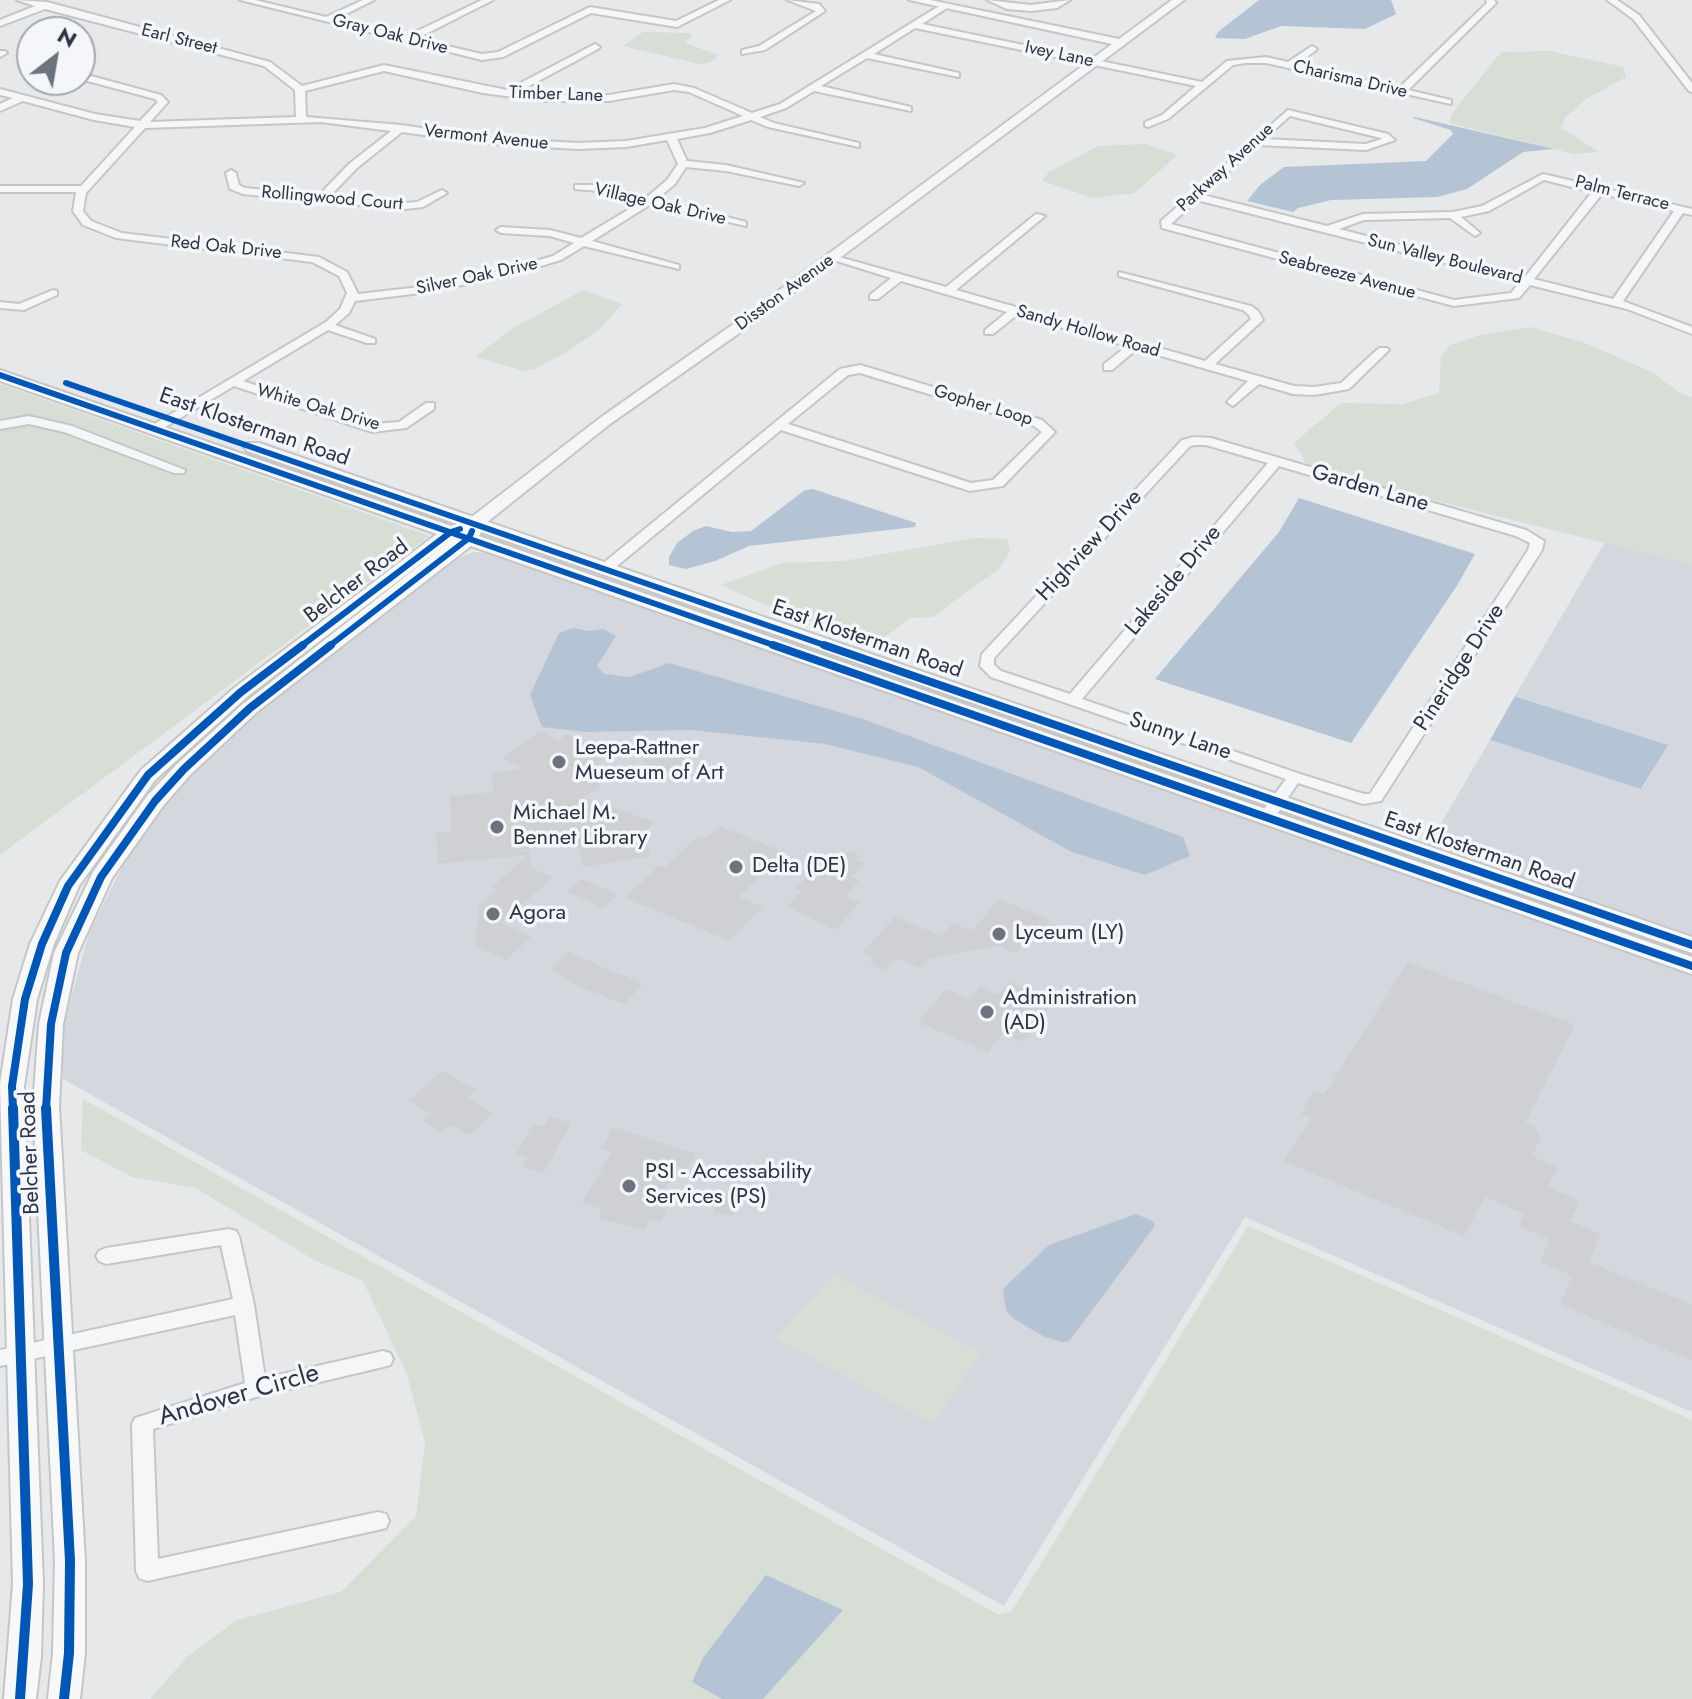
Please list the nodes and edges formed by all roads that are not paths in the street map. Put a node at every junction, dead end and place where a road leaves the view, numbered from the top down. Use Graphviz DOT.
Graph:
graph roads {
  1 [pos="21,0"];
  2 [pos="58,0"];
  3 [pos="248,0"];
  4 [pos="370,0"];
  5 [pos="489,0"];
  6 [pos="726,0"];
  7 [pos="791,0"];
  8 [pos="914,0"];
  9 [pos="991,0"];
  10 [pos="1066,0"];
  11 [pos="1179,0"];
  12 [pos="1490,0"];
  13 [pos="1611,0"];
  14 [pos="44,6"];
  15 [pos="944,6"];
  16 [pos="1001,11"];
  17 [pos="327,20"];
  18 [pos="0,23"];
  19 [pos="915,25"];
  20 [pos="406,40"];
  21 [pos="1121,43"];
  22 [pos="595,47"];
  23 [pos="1312,49"];
  24 [pos="745,52"];
  25 [pos="867,55"];
  26 [pos="1094,63"];
  27 [pos="1289,66"];
  28 [pos="956,75"];
  29 [pos="96,80"];
  30 [pos="1203,85"];
  31 [pos="815,88"];
  32 [pos="300,89"];
  33 [pos="1692,89"];
  34 [pos="1401,91"];
  35 [pos="0,92"];
  36 [pos="507,94"];
  37 [pos="22,98"];
  38 [pos="1448,102"];
  39 [pos="0,108"];
  40 [pos="908,109"];
  41 [pos="301,118"];
  42 [pos="752,118"];
  43 [pos="1148,124"];
  44 [pos="144,125"];
  45 [pos="401,128"];
  46 [pos="671,137"];
  47 [pos="1255,142"];
  48 [pos="855,145"];
  49 [pos="683,164"];
  50 [pos="231,173"];
  51 [pos="799,183"];
  52 [pos="579,187"];
  53 [pos="0,189"];
  54 [pos="83,189"];
  55 [pos="1600,189"];
  56 [pos="442,193"];
  57 [pos="1195,196"];
  58 [pos="321,199"];
  59 [pos="649,201"];
  60 [pos="1687,210"];
  61 [pos="1453,215"];
  62 [pos="1040,216"];
  63 [pos="1165,223"];
  64 [pos="742,224"];
  65 [pos="501,230"];
  66 [pos="1327,230"];
  67 [pos="1475,233"];
  68 [pos="583,242"];
  69 [pos="832,258"];
  70 [pos="675,267"];
  71 [pos="1123,274"];
  72 [pos="900,277"];
  73 [pos="1529,281"];
  74 [pos="948,291"];
  75 [pos="53,293"];
  76 [pos="874,297"];
  77 [pos="353,298"];
  78 [pos="1616,303"];
  79 [pos="3,306"];
  80 [pos="1015,311"];
  81 [pos="326,326"];
  82 [pos="1692,331"];
  83 [pos="989,332"];
  84 [pos="371,341"];
  85 [pos="1135,345"];
  86 [pos="1383,350"];
  87 [pos="0,361"];
  88 [pos="1206,366"];
  89 [pos="1108,367"];
  90 [pos="0,375"];
  91 [pos="1256,380"];
  92 [pos="233,382"];
  93 [pos="1233,402"];
  94 [pos="430,406"];
  95 [pos="164,424"];
  96 [pos="0,425"];
  97 [pos="780,426"];
  98 [pos="1202,440"];
  99 [pos="1276,461"];
  100 [pos="179,470"];
  101 [pos="465,531"];
  102 [pos="1537,541"];
  103 [pos="606,568"];
  104 [pos="985,662"];
  105 [pos="1073,700"];
  106 [pos="1295,777"];
  107 [pos="1379,795"];
  108 [pos="1272,808"];
  109 [pos="1692,945"];
  110 [pos="1692,966"];
  111 [pos="106,1256"];
  112 [pos="244,1305"];
  113 [pos="59,1345"];
  114 [pos="11,1356"];
  115 [pos="383,1359"];
  116 [pos="256,1388"];
  117 [pos="378,1521"];
  118 [pos="20,1699"];
  119 [pos="64,1699"];
  1 -- 14 [label="street, Earl Street"];
  2 -- 14 [label="street"];
  3 -- 17 [label="street, Gray Oak Drive"];
  4 -- 17 [label="street"];
  5 -- 20 [label="street"];
  6 -- 20 [label="street, Gray Oak Drive"];
  7 -- 24 [label="street"];
  8 -- 15 [label="street"];
  9 -- 16 [label="street"];
  10 -- 16 [label="street"];
  11 -- 21 [label="street, Disston Avenue"];
  12 -- 34 [label="street"];
  13 -- 33 [label="street"];
  14 -- 18 [label="street"];
  14 -- 32 [label="street, Earl Street"];
  15 -- 16 [label="street"];
  15 -- 19 [label="street, Vermont Avenue"];
  16 -- 21 [label="street"];
  17 -- 20 [label="street, Gray Oak Drive"];
  19 -- 25 [label="street, Vermont Avenue"];
  19 -- 26 [label="street, Ivey Lane"];
  21 -- 26 [label="street, Disston Avenue"];
  22 -- 36 [label="street"];
  23 -- 27 [label="street"];
  25 -- 28 [label="street"];
  25 -- 31 [label="street, Vermont Avenue"];
  26 -- 30 [label="street, Ivey Lane"];
  26 -- 69 [label="street, Disston Avenue"];
  27 -- 30 [label="street, Charisma Drive"];
  27 -- 34 [label="street, Charisma Drive"];
  29 -- 44 [label="street"];
  30 -- 43 [label="street"];
  31 -- 40 [label="street"];
  31 -- 42 [label="street, Vermont Avenue"];
  32 -- 36 [label="street, Timber Lane"];
  32 -- 41 [label="street"];
  34 -- 38 [label="street, Charisma Drive"];
  35 -- 37 [label="street, Vermont Avenue"];
  36 -- 42 [label="street, Timber Lane"];
  37 -- 39 [label="street"];
  37 -- 44 [label="street, Vermont Avenue"];
  41 -- 44 [label="street, Vermont Avenue"];
  41 -- 45 [label="street, Vermont Avenue"];
  42 -- 46 [label="street, Vermont Avenue"];
  42 -- 48 [label="street, Timber Lane"];
  44 -- 54 [label="street"];
  45 -- 46 [label="street, Vermont Avenue"];
  45 -- 58 [label="street"];
  46 -- 49 [label="street"];
  47 -- 47 [label="street, Parkway Avenue"];
  47 -- 57 [label="street, Parkway Avenue"];
  49 -- 51 [label="street"];
  49 -- 59 [label="street, Silver Oak Drive"];
  50 -- 58 [label="street, Rollingwood Court"];
  52 -- 59 [label="street, Village Oak Drive"];
  53 -- 54 [label="street"];
  54 -- 77 [label="street, Red Oak Drive"];
  55 -- 60 [label="street, Palm Terrace"];
  55 -- 61 [label="street, Palm Terrace"];
  55 -- 73 [label="street"];
  56 -- 58 [label="street, Rollingwood Court"];
  57 -- 63 [label="street, Parkway Avenue"];
  57 -- 66 [label="street, Sun Valley Boulevard"];
  59 -- 64 [label="street, Village Oak Drive"];
  59 -- 68 [label="street, Silver Oak Drive"];
  60 -- 78 [label="street"];
  61 -- 66 [label="street"];
  61 -- 67 [label="street"];
  62 -- 74 [label="street"];
  63 -- 73 [label="street, Seabreeze Avenue"];
  65 -- 68 [label="street"];
  66 -- 73 [label="street, Sun Valley Boulevard"];
  68 -- 70 [label="street"];
  68 -- 77 [label="street, Silver Oak Drive"];
  69 -- 72 [label="street, Sandy Hollow Road"];
  69 -- 101 [label="street, Disston Avenue"];
  71 -- 88 [label="street"];
  72 -- 74 [label="street, Sandy Hollow Road"];
  72 -- 76 [label="street"];
  73 -- 78 [label="street, Sun Valley Boulevard"];
  74 -- 80 [label="street, Sandy Hollow Road"];
  75 -- 79 [label="street"];
  77 -- 81 [label="street"];
  78 -- 82 [label="street, Sun Valley Boulevard"];
  80 -- 83 [label="street"];
  80 -- 85 [label="street, Sandy Hollow Road"];
  81 -- 84 [label="street"];
  81 -- 92 [label="street"];
  85 -- 88 [label="street, Sandy Hollow Road"];
  85 -- 89 [label="street"];
  86 -- 91 [label="street, Sandy Hollow Road"];
  87 -- 95 [label="main road, East Klosterman Road"];
  88 -- 91 [label="street, Sandy Hollow Road"];
  90 -- 95 [label="main road, East Klosterman Road"];
  91 -- 93 [label="street"];
  92 -- 94 [label="street, White Oak Drive"];
  92 -- 95 [label="street"];
  95 -- 101 [label="main road, East Klosterman Road"];
  96 -- 100 [label="street"];
  97 -- 97 [label="street, Gopher Loop"];
  97 -- 103 [label="street, Gopher Loop"];
  98 -- 99 [label="street, Garden Lane"];
  98 -- 104 [label="street, Highview Drive"];
  99 -- 102 [label="street, Garden Lane"];
  99 -- 105 [label="street, Lakeside Drive"];
  101 -- 103 [label="main road, East Klosterman Road"];
  101 -- 108 [label="main road, East Klosterman Road"];
  101 -- 113 [label="main road, Belcher Road"];
  101 -- 114 [label="main road, Belcher Road"];
  102 -- 107 [label="street, Pineridge Drive"];
  103 -- 108 [label="main road, East Klosterman Road"];
  104 -- 105 [label="street, Sunny Lane"];
  105 -- 106 [label="street, Sunny Lane"];
  106 -- 107 [label="street, Sunny Lane"];
  106 -- 108 [label="street"];
  108 -- 109 [label="main road, East Klosterman Road"];
  108 -- 110 [label="main road, East Klosterman Road"];
  111 -- 112 [label="street"];
  112 -- 113 [label="street"];
  112 -- 116 [label="street"];
  113 -- 114 [label="street"];
  113 -- 119 [label="main road, Belcher Road"];
  114 -- 118 [label="main road, Belcher Road"];
  115 -- 116 [label="street, Andover Circle"];
  116 -- 117 [label="street, Andover Circle"];
}
